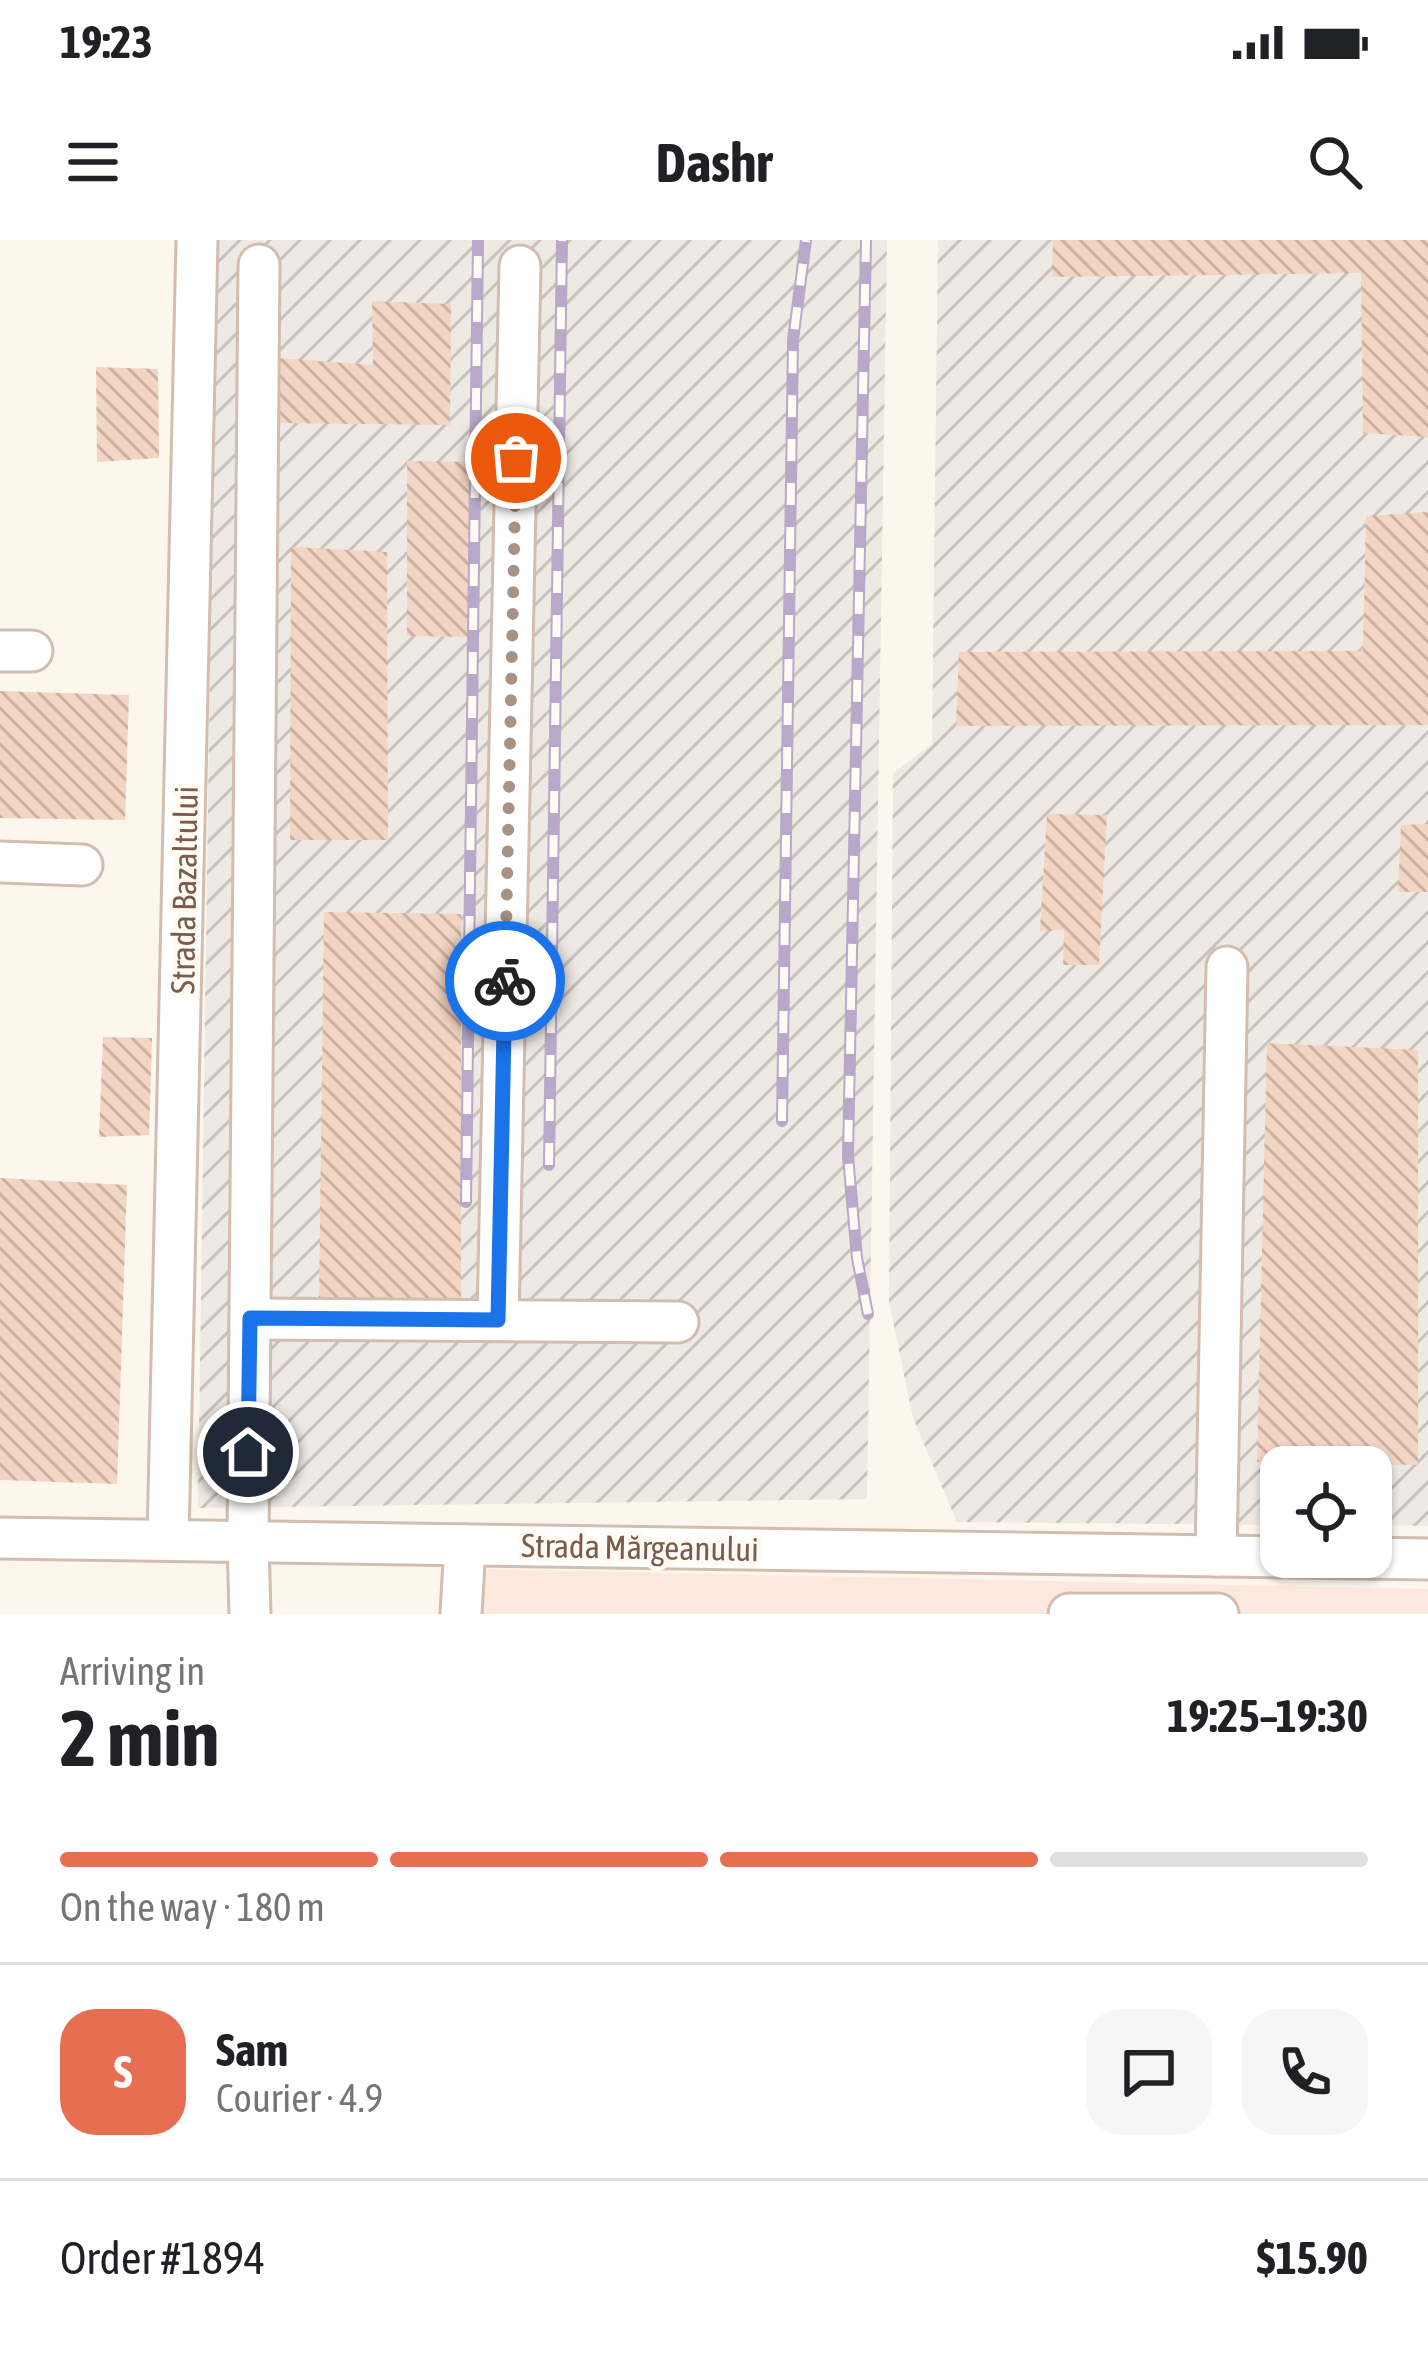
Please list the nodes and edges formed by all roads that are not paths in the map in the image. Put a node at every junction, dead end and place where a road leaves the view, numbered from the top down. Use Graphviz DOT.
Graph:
graph roads {
  1 [pos="197,240"];
  2 [pos="259,265"];
  3 [pos="520,266"];
  4 [pos="0,862"];
  5 [pos="82,866"];
  6 [pos="1228,967"];
  7 [pos="250,1318"];
  8 [pos="498,1320"];
  9 [pos="678,1322"];
  10 [pos="0,1538"];
  11 [pos="168,1540"];
  12 [pos="248,1541"];
  13 [pos="465,1545"];
  14 [pos="1216,1556"];
  15 [pos="1260,1557"];
  16 [pos="1392,1558"];
  17 [pos="1428,1559"];
  18 [pos="250,1614"];
  19 [pos="461,1614"];
  20 [pos="1069,1614"];
  21 [pos="1218,1614"];
  1 -- 11 [label="street, Strada Bazaltului"];
  2 -- 7 [label="street"];
  3 -- 8 [label="street"];
  4 -- 5 [label="street"];
  6 -- 14 [label="street"];
  7 -- 8 [label="street"];
  7 -- 12 [label="street"];
  8 -- 9 [label="street"];
  10 -- 11 [label="street, Strada Mărgeanului"];
  11 -- 12 [label="street, Strada Mărgeanului"];
  12 -- 13 [label="street, Strada Mărgeanului"];
  12 -- 18 [label="street"];
  13 -- 14 [label="street, Strada Mărgeanului"];
  13 -- 19 [label="street"];
  14 -- 15 [label="street, Strada Mărgeanului"];
  16 -- 17 [label="street"];
  20 -- 21 [label="street"];
}
